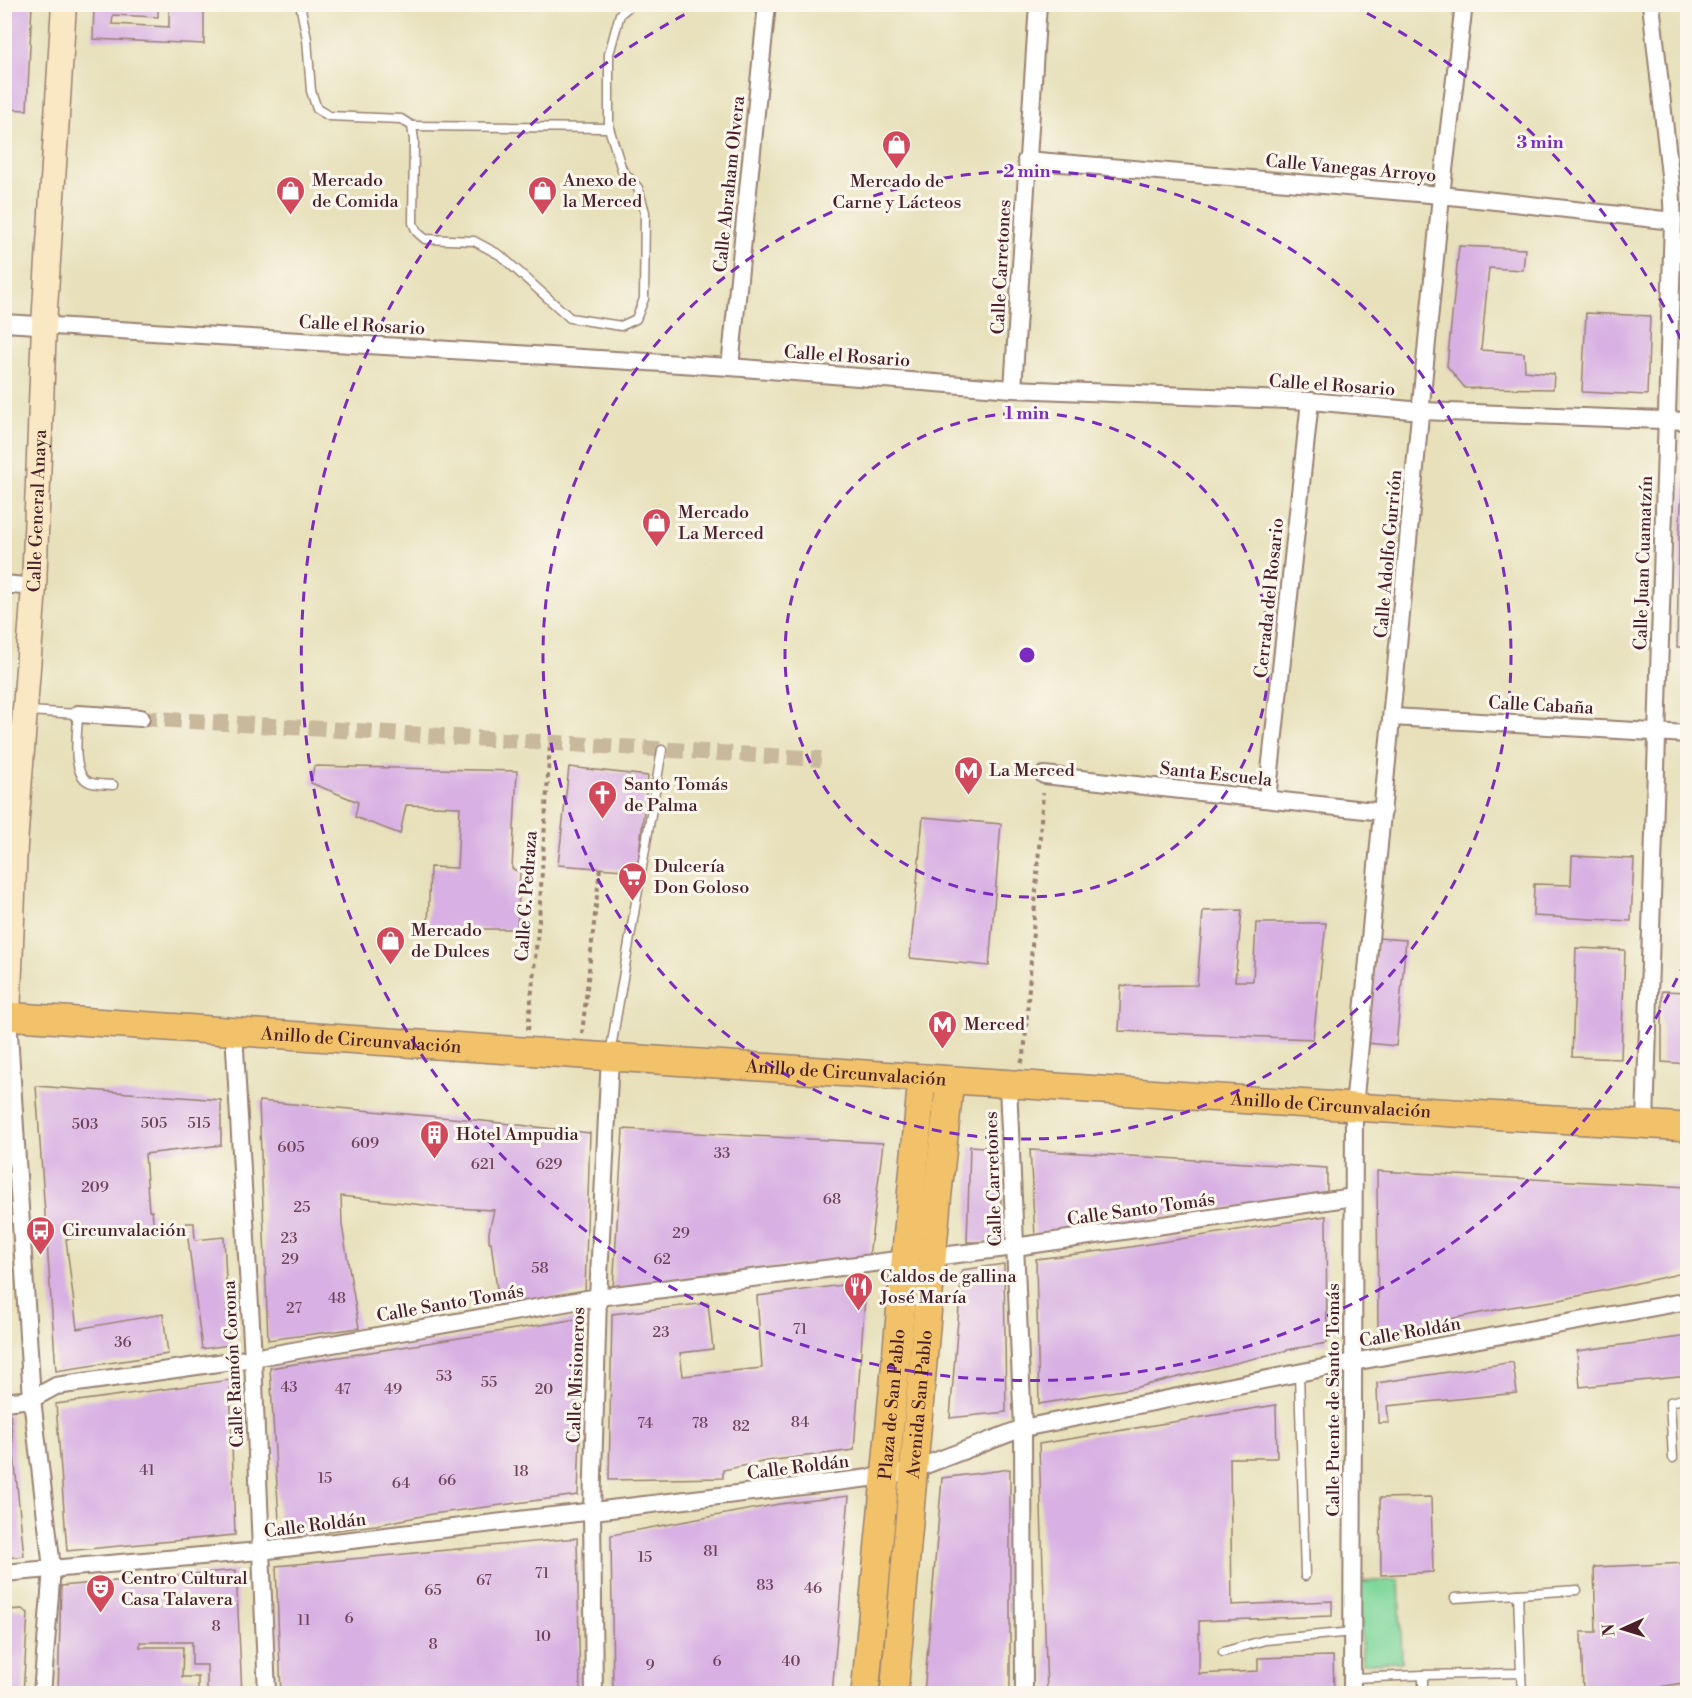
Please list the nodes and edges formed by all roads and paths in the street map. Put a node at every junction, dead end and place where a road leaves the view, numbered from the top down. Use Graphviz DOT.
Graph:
graph roads {
  1 [pos="64,4"];
  2 [pos="300,4"];
  3 [pos="632,4"];
  4 [pos="767,4"];
  5 [pos="1038,4"];
  6 [pos="1464,4"];
  7 [pos="1651,4"];
  8 [pos="412,126"];
  9 [pos="609,128"];
  10 [pos="1026,160"];
  11 [pos="1441,195"];
  12 [pos="1672,221"];
  13 [pos="4,323"];
  14 [pos="44,325"];
  15 [pos="730,367"];
  16 [pos="1013,389"];
  17 [pos="1310,401"];
  18 [pos="1422,411"];
  19 [pos="1667,420"];
  20 [pos="1688,421"];
  21 [pos="4,584"];
  22 [pos="34,587"];
  23 [pos="25,711"];
  24 [pos="78,714"];
  25 [pos="1392,717"];
  26 [pos="141,718"];
  27 [pos="1656,731"];
  28 [pos="1688,734"];
  29 [pos="550,743"];
  30 [pos="662,750"];
  31 [pos="1044,775"];
  32 [pos="112,785"];
  33 [pos="1267,800"];
  34 [pos="1383,812"];
  35 [pos="10,844"];
  36 [pos="600,868"];
  37 [pos="6,1017"];
  38 [pos="234,1032"];
  39 [pos="526,1052"];
  40 [pos="580,1055"];
  41 [pos="610,1057"];
  42 [pos="922,1078"];
  43 [pos="950,1080"];
  44 [pos="1008,1084"];
  45 [pos="1354,1107"];
  46 [pos="1646,1124"];
  47 [pos="1688,1127"];
  48 [pos="1353,1197"];
  49 [pos="1015,1247"];
  50 [pos="933,1257"];
  51 [pos="906,1259"];
  52 [pos="598,1298"];
  53 [pos="1688,1301"];
  54 [pos="253,1358"];
  55 [pos="1353,1362"];
  56 [pos="1299,1374"];
  57 [pos="1688,1398"];
  58 [pos="32,1399"];
  59 [pos="4,1402"];
  60 [pos="1023,1428"];
  61 [pos="1673,1458"];
  62 [pos="915,1469"];
  63 [pos="886,1476"];
  64 [pos="592,1511"];
  65 [pos="260,1551"];
  66 [pos="52,1568"];
  67 [pos="4,1573"];
  68 [pos="1305,1576"];
  69 [pos="1577,1590"];
  70 [pos="1518,1594"];
  71 [pos="1455,1598"];
  72 [pos="1353,1632"];
  73 [pos="1223,1652"];
  74 [pos="1521,1673"];
  75 [pos="1423,1675"];
  76 [pos="1352,1686"];
  77 [pos="42,1694"];
  78 [pos="267,1694"];
  79 [pos="594,1694"];
  80 [pos="865,1694"];
  81 [pos="894,1694"];
  82 [pos="1024,1694"];
  83 [pos="1423,1694"];
  84 [pos="1522,1694"];
  1 -- 14 [label="street, Calle General Anaya"];
  2 -- 8 [label="lane"];
  3 -- 9 [label="lane"];
  4 -- 15 [label="street, Calle Abraham Olvera"];
  5 -- 10 [label="street, Calle Carretones"];
  6 -- 11 [label="street, Calle Adolfo Gurrión"];
  7 -- 12 [label="street, Calle Juan Cuamatzín"];
  8 -- 9 [label="lane"];
  8 -- 9 [label="lane"];
  10 -- 11 [label="street, Calle Vanegas Arroyo"];
  10 -- 16 [label="street, Calle Carretones"];
  11 -- 12 [label="street, Calle Vanegas Arroyo"];
  11 -- 18 [label="street, Calle Adolfo Gurrión"];
  12 -- 19 [label="street, Calle Juan Cuamatzín"];
  13 -- 14 [label="street, Calle el Rosario"];
  14 -- 15 [label="street, Calle el Rosario"];
  14 -- 22 [label="street, Calle General Anaya"];
  15 -- 16 [label="street, Calle el Rosario"];
  16 -- 17 [label="street, Calle el Rosario"];
  17 -- 18 [label="street, Calle el Rosario"];
  17 -- 33 [label="street, Cerrada del Rosario"];
  18 -- 19 [label="street, Calle el Rosario"];
  18 -- 25 [label="street, Calle Adolfo Gurrión"];
  19 -- 20 [label="street, Calle el Rosario"];
  19 -- 27 [label="street, Calle Juan Cuamatzín"];
  21 -- 22 [label="street"];
  22 -- 23 [label="street, Calle General Anaya"];
  23 -- 24 [label="lane"];
  23 -- 35 [label="street, Calle General Anaya"];
  24 -- 26 [label="street"];
  24 -- 32 [label="lane"];
  25 -- 27 [label="street, Calle Cabaña"];
  25 -- 34 [label="street, Calle Adolfo Gurrión"];
  27 -- 28 [label="street, Calle Cabaña"];
  27 -- 46 [label="street, Calle Juan Cuamatzín"];
  29 -- 39 [label="path, Calle G. Pedraza"];
  30 -- 41 [label="lane"];
  31 -- 33 [label="street, Santa Escuela"];
  31 -- 44 [label="path"];
  33 -- 34 [label="street, Santa Escuela"];
  34 -- 45 [label="street, Calle Adolfo Gurrión"];
  35 -- 37 [label="street, Calle General Anaya"];
  36 -- 40 [label="path"];
  37 -- 38 [label="main road, Anillo de Circunvalación"];
  37 -- 58 [label="street"];
  38 -- 39 [label="main road, Anillo de Circunvalación"];
  38 -- 54 [label="street, Calle Ramón Corona"];
  39 -- 40 [label="main road, Anillo de Circunvalación"];
  40 -- 41 [label="main road, Anillo de Circunvalación"];
  41 -- 42 [label="main road, Anillo de Circunvalación"];
  41 -- 52 [label="street, Calle Misioneros"];
  42 -- 43 [label="main road, Anillo de Circunvalación"];
  42 -- 51 [label="main road, Plaza de San Pablo"];
  43 -- 44 [label="main road, Anillo de Circunvalación"];
  43 -- 50 [label="main road, Avenida San Pablo"];
  44 -- 45 [label="main road, Anillo de Circunvalación"];
  44 -- 49 [label="street, Calle Carretones"];
  45 -- 46 [label="main road, Anillo de Circunvalación"];
  45 -- 48 [label="street, Calle Puente de Santo Tomás"];
  46 -- 47 [label="main road, Anillo de Circunvalación"];
  48 -- 49 [label="street, Calle Santo Tomás"];
  48 -- 55 [label="street, Calle Puente de Santo Tomás"];
  49 -- 50 [label="street, Calle Santo Tomás"];
  49 -- 60 [label="street, Calle Carretones"];
  50 -- 62 [label="main road, Avenida San Pablo"];
  51 -- 52 [label="street, Calle Santo Tomás"];
  51 -- 63 [label="main road, Plaza de San Pablo"];
  52 -- 54 [label="street, Calle Santo Tomás"];
  52 -- 64 [label="street, Calle Misioneros"];
  53 -- 55 [label="street, Calle Roldán"];
  54 -- 58 [label="street, Calle Santo Tomás"];
  54 -- 65 [label="street, Calle Ramón Corona"];
  55 -- 56 [label="street, Calle Roldán"];
  55 -- 72 [label="street, Calle Puente de Santo Tomás"];
  56 -- 60 [label="street, Calle Roldán"];
  56 -- 68 [label="lane"];
  57 -- 61 [label="lane"];
  58 -- 59 [label="street, Calle Santo Tomás"];
  58 -- 66 [label="street"];
  60 -- 62 [label="street, Calle Roldán"];
  60 -- 82 [label="street, Calle Carretones"];
  62 -- 63 [label="street, Calle Roldán"];
  62 -- 81 [label="main road, Avenida San Pablo"];
  63 -- 64 [label="street, Calle Roldán"];
  63 -- 80 [label="main road, Plaza de San Pablo"];
  64 -- 65 [label="street, Calle Roldán"];
  64 -- 79 [label="street, Calle Misioneros"];
  65 -- 66 [label="street, Calle Roldán"];
  65 -- 78 [label="street, Calle Ramón Corona"];
  66 -- 67 [label="street, Calle Roldán"];
  66 -- 77 [label="street"];
  69 -- 70 [label="lane"];
  70 -- 71 [label="lane"];
  70 -- 74 [label="lane"];
  72 -- 73 [label="lane"];
  72 -- 76 [label="street, Calle Puente de Santo Tomás"];
  74 -- 75 [label="lane"];
  74 -- 84 [label="lane"];
  75 -- 76 [label="lane"];
  75 -- 83 [label="lane"];
}
